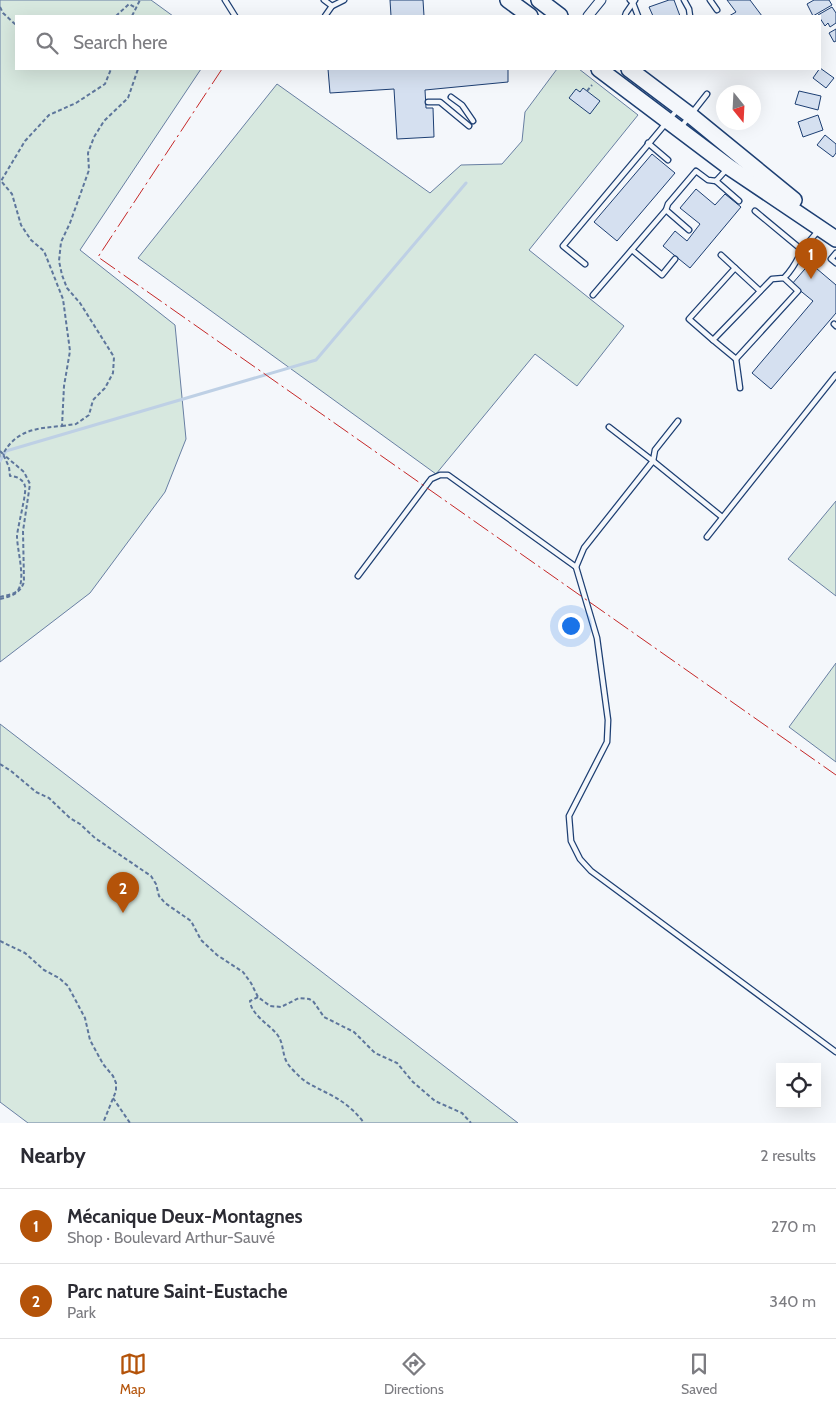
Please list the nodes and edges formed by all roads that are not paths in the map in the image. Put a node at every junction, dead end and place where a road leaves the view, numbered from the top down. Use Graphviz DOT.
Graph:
graph roads {
  1 [pos="225,0"];
  2 [pos="324,0"];
  3 [pos="344,0"];
  4 [pos="508,0"];
  5 [pos="539,0"];
  6 [pos="601,0"];
  7 [pos="684,0"];
  8 [pos="710,0"];
  9 [pos="633,1"];
  10 [pos="332,6"];
  11 [pos="717,10"];
  12 [pos="234,15"];
  13 [pos="326,15"];
  14 [pos="529,15"];
  15 [pos="559,15"];
  16 [pos="589,15"];
  17 [pos="626,15"];
  18 [pos="638,15"];
  19 [pos="690,15"];
  20 [pos="600,70"];
  21 [pos="633,70"];
  22 [pos="707,94"];
  23 [pos="451,97"];
  24 [pos="428,102"];
  25 [pos="684,111"];
  26 [pos="473,121"];
  27 [pos="673,125"];
  28 [pos="469,126"];
  29 [pos="648,144"];
  30 [pos="740,155"];
  31 [pos="668,160"];
  32 [pos="729,166"];
  33 [pos="716,181"];
  34 [pos="739,201"];
  35 [pos="666,210"];
  36 [pos="756,211"];
  37 [pos="822,226"];
  38 [pos="689,230"];
  39 [pos="836,237"];
  40 [pos="632,250"];
  41 [pos="802,250"];
  42 [pos="836,253"];
  43 [pos="721,255"];
  44 [pos="675,259"];
  45 [pos="836,263"];
  46 [pos="584,264"];
  47 [pos="735,268"];
  48 [pos="784,278"];
  49 [pos="760,291"];
  50 [pos="593,295"];
  51 [pos="713,340"];
  52 [pos="736,359"];
  53 [pos="836,375"];
  54 [pos="740,388"];
  55 [pos="678,421"];
  56 [pos="609,427"];
  57 [pos="653,462"];
  58 [pos="722,517"];
  59 [pos="707,537"];
  60 [pos="576,567"];
  61 [pos="358,576"];
  62 [pos="836,1052"];
  1 -- 12 [label="lane"];
  2 -- 10 [label="lane"];
  3 -- 10 [label="lane"];
  4 -- 14 [label="main road"];
  5 -- 15 [label="main road"];
  6 -- 16 [label="street"];
  7 -- 19 [label="lane"];
  8 -- 11 [label="lane"];
  9 -- 17 [label="lane"];
  9 -- 18 [label="lane"];
  10 -- 13 [label="lane"];
  20 -- 27 [label="main road"];
  21 -- 25 [label="main road"];
  22 -- 25 [label="lane"];
  23 -- 26 [label="lane"];
  24 -- 28 [label="lane"];
  25 -- 27 [label="lane"];
  25 -- 27 [label="lane"];
  25 -- 30 [label="main road"];
  27 -- 29 [label="lane"];
  27 -- 32 [label="main road"];
  29 -- 31 [label="lane"];
  29 -- 46 [label="lane"];
  30 -- 32 [label="lane"];
  30 -- 37 [label="main road"];
  32 -- 33 [label="lane"];
  32 -- 37 [label="main road"];
  33 -- 34 [label="lane"];
  33 -- 35 [label="lane"];
  35 -- 38 [label="lane"];
  35 -- 40 [label="lane"];
  36 -- 41 [label="lane"];
  37 -- 39 [label="main road"];
  37 -- 41 [label="lane"];
  40 -- 44 [label="lane"];
  40 -- 50 [label="lane"];
  41 -- 48 [label="lane"];
  42 -- 45 [label="lane"];
  43 -- 47 [label="lane"];
  47 -- 49 [label="lane"];
  47 -- 51 [label="lane"];
  48 -- 49 [label="lane"];
  48 -- 52 [label="lane"];
  49 -- 51 [label="lane"];
  51 -- 52 [label="lane"];
  52 -- 54 [label="lane"];
  53 -- 58 [label="lane"];
  55 -- 57 [label="lane"];
  56 -- 57 [label="lane"];
  57 -- 58 [label="lane"];
  57 -- 60 [label="lane"];
  58 -- 59 [label="lane"];
  60 -- 61 [label="lane"];
  60 -- 62 [label="lane"];
}
